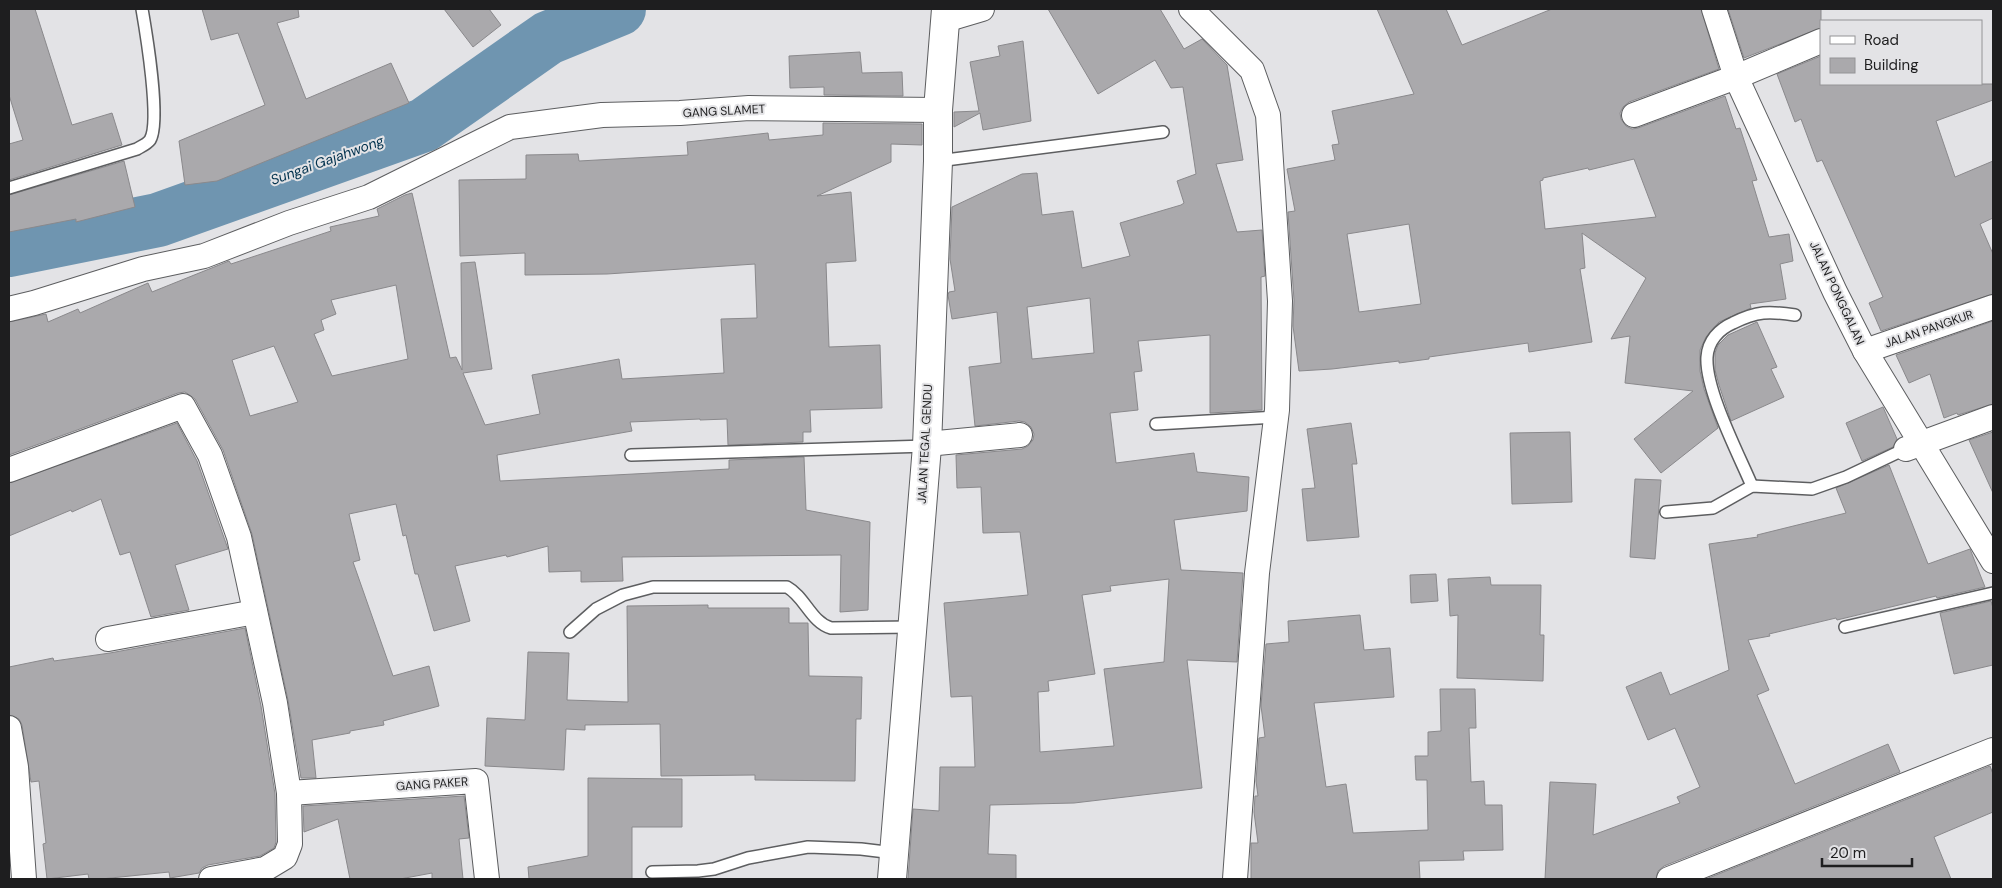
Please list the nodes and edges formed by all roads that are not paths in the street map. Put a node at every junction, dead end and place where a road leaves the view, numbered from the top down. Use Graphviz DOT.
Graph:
graph roads {
  1 [pos="142,9"];
  2 [pos="982,9"];
  3 [pos="1714,9"];
  4 [pos="1203,12"];
  5 [pos="946,14"];
  6 [pos="1820,41"];
  7 [pos="1736,77"];
  8 [pos="938,110"];
  9 [pos="1634,115"];
  10 [pos="1163,132"];
  11 [pos="938,161"];
  12 [pos="9,188"];
  13 [pos="1993,307"];
  14 [pos="9,309"];
  15 [pos="1795,316"];
  16 [pos="1864,351"];
  17 [pos="1276,417"];
  18 [pos="1993,417"];
  19 [pos="1156,424"];
  20 [pos="1020,435"];
  21 [pos="927,445"];
  22 [pos="1913,446"];
  23 [pos="632,455"];
  24 [pos="9,470"];
  25 [pos="1752,486"];
  26 [pos="1666,512"];
  27 [pos="1993,561"];
  28 [pos="1993,593"];
  29 [pos="255,612"];
  30 [pos="912,627"];
  31 [pos="1845,627"];
  32 [pos="570,632"];
  33 [pos="108,639"];
  34 [pos="9,728"];
  35 [pos="1993,750"];
  36 [pos="289,793"];
  37 [pos="893,866"];
  38 [pos="652,872"];
  39 [pos="24,879"];
  40 [pos="211,879"];
  41 [pos="487,879"];
  42 [pos="1235,879"];
  43 [pos="1670,879"];
  1 -- 12 [label="lane"];
  2 -- 5 [label="street"];
  3 -- 7 [label="street, JALAN PONGGALAN"];
  4 -- 17 [label="street"];
  5 -- 8 [label="street, JALAN TEGAL GENDU"];
  6 -- 7 [label="street"];
  7 -- 9 [label="street"];
  7 -- 16 [label="street, JALAN PONGGALAN"];
  8 -- 11 [label="street, JALAN TEGAL GENDU"];
  8 -- 14 [label="street, GANG SLAMET"];
  10 -- 11 [label="lane"];
  11 -- 21 [label="street, JALAN TEGAL GENDU"];
  13 -- 16 [label="street, JALAN PANGKUR"];
  15 -- 25 [label="lane"];
  16 -- 22 [label="street, JALAN PONGGALAN"];
  17 -- 19 [label="lane"];
  17 -- 42 [label="street"];
  18 -- 22 [label="street"];
  20 -- 21 [label="street"];
  21 -- 23 [label="lane"];
  21 -- 30 [label="street, JALAN TEGAL GENDU"];
  22 -- 25 [label="lane"];
  22 -- 27 [label="street, JALAN PONGGALAN"];
  24 -- 29 [label="street"];
  25 -- 26 [label="lane"];
  28 -- 31 [label="lane"];
  29 -- 33 [label="street"];
  29 -- 36 [label="street"];
  30 -- 32 [label="lane"];
  30 -- 37 [label="street, JALAN TEGAL GENDU"];
  34 -- 39 [label="street"];
  35 -- 43 [label="street"];
  36 -- 40 [label="street"];
  36 -- 41 [label="street, GANG PAKER"];
  37 -- 38 [label="lane"];
}
